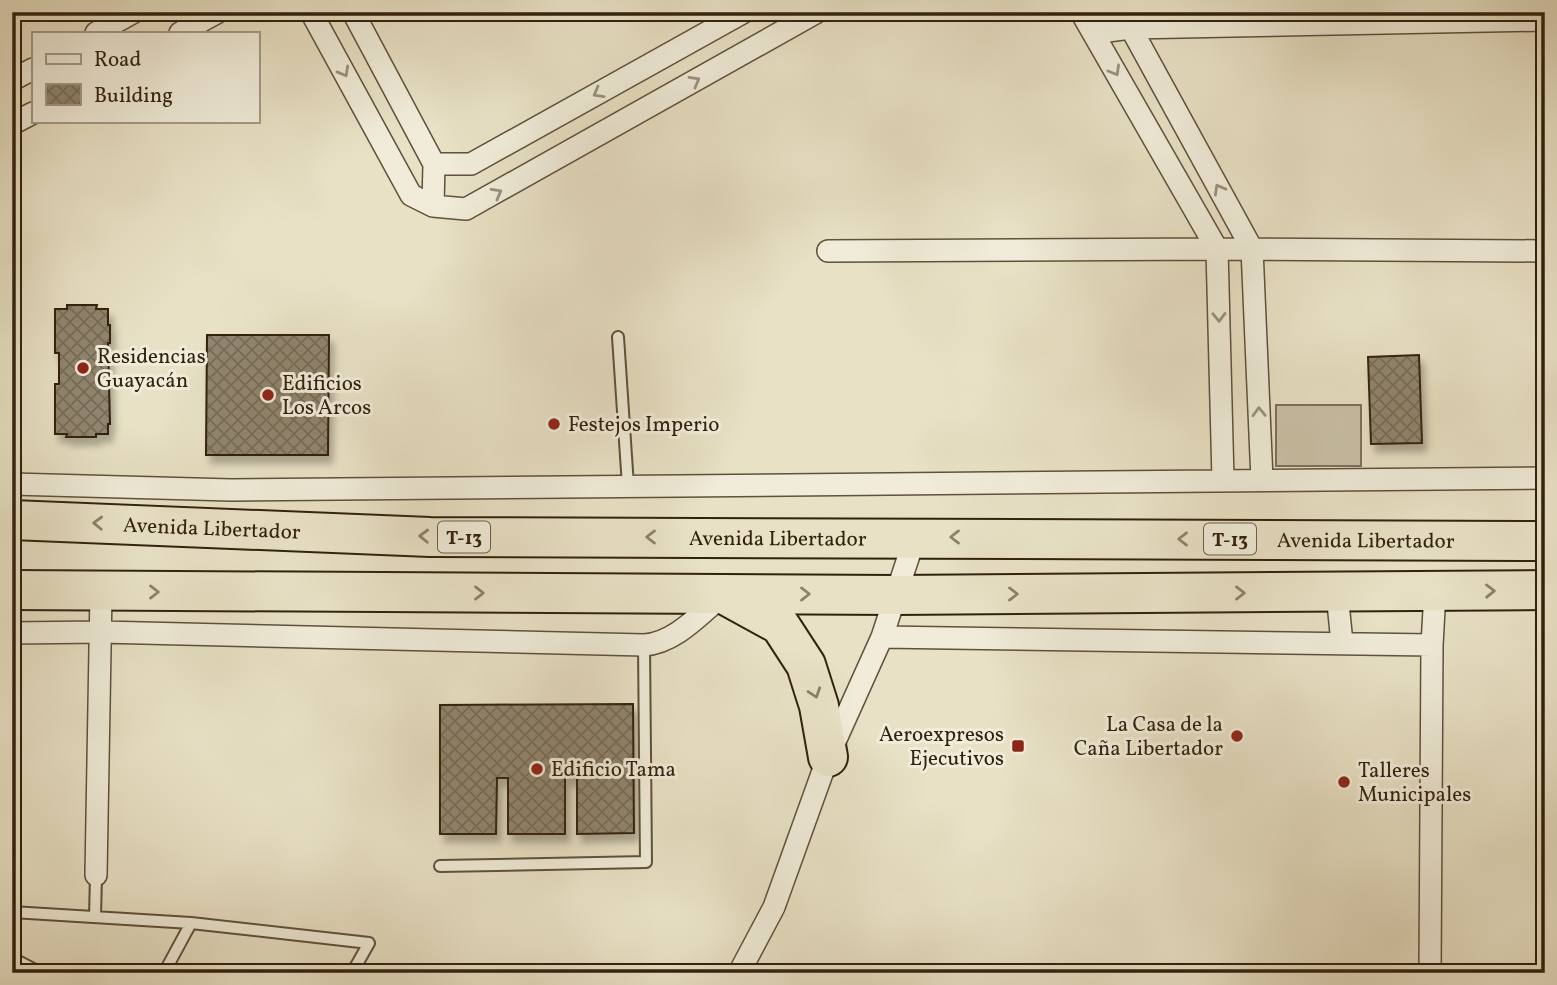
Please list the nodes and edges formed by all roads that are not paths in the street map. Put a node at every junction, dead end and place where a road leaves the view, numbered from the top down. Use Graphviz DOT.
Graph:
graph roads {
  1 [pos="134,12"];
  2 [pos="218,12"];
  3 [pos="311,12"];
  4 [pos="353,12"];
  5 [pos="744,12"];
  6 [pos="817,12"];
  7 [pos="1081,12"];
  8 [pos="1126,20"];
  9 [pos="1545,20"];
  10 [pos="98,32"];
  11 [pos="182,32"];
  12 [pos="1093,33"];
  13 [pos="32,70"];
  14 [pos="12,80"];
  15 [pos="32,114"];
  16 [pos="12,124"];
  17 [pos="433,164"];
  18 [pos="433,206"];
  19 [pos="1217,248"];
  20 [pos="1252,249"];
  21 [pos="828,251"];
  22 [pos="1545,251"];
  23 [pos="618,337"];
  24 [pos="1545,478"];
  25 [pos="1223,480"];
  26 [pos="1262,480"];
  27 [pos="12,484"];
  28 [pos="628,486"];
  29 [pos="12,520"];
  30 [pos="915,537"];
  31 [pos="1545,541"];
  32 [pos="12,590"];
  33 [pos="1545,590"];
  34 [pos="102,592"];
  35 [pos="1435,592"];
  36 [pos="1337,593"];
  37 [pos="724,594"];
  38 [pos="896,595"];
  39 [pos="101,632"];
  40 [pos="12,633"];
  41 [pos="882,637"];
  42 [pos="1342,643"];
  43 [pos="644,645"];
  44 [pos="1432,645"];
  45 [pos="828,757"];
  46 [pos="440,866"];
  47 [pos="96,875"];
  48 [pos="12,912"];
  49 [pos="95,917"];
  50 [pos="191,923"];
  51 [pos="12,958"];
  52 [pos="41,973"];
  53 [pos="164,973"];
  54 [pos="352,973"];
  55 [pos="738,973"];
  56 [pos="1430,973"];
  1 -- 10 [label="street"];
  2 -- 11 [label="street"];
  3 -- 18 [label="street, one-way"];
  4 -- 17 [label="street"];
  5 -- 17 [label="street, one-way"];
  18 -- 6 [label="street, one-way"];
  7 -- 12 [label="street"];
  8 -- 9 [label="street"];
  8 -- 12 [label="street"];
  20 -- 8 [label="street, one-way"];
  12 -- 19 [label="street, one-way"];
  13 -- 14 [label="street"];
  15 -- 16 [label="street"];
  17 -- 18 [label="street"];
  19 -- 20 [label="street"];
  19 -- 21 [label="street"];
  19 -- 25 [label="street, one-way"];
  20 -- 22 [label="street"];
  26 -- 20 [label="street, one-way"];
  23 -- 28 [label="lane"];
  24 -- 26 [label="street, Avenida Libertador"];
  25 -- 26 [label="street, Avenida Libertador"];
  25 -- 28 [label="street, Avenida Libertador"];
  27 -- 28 [label="street, Avenida Libertador"];
  30 -- 29 [label="highway, Avenida Libertador / T-13, one-way"];
  31 -- 30 [label="highway, Avenida Libertador / T-13, one-way"];
  30 -- 38 [label="street"];
  32 -- 34 [label="highway"];
  35 -- 33 [label="highway, one-way"];
  34 -- 37 [label="highway, one-way"];
  34 -- 39 [label="street"];
  35 -- 36 [label="highway"];
  35 -- 44 [label="street"];
  38 -- 36 [label="highway, one-way"];
  36 -- 42 [label="street"];
  37 -- 38 [label="highway, one-way"];
  37 -- 43 [label="street"];
  37 -- 45 [label="highway, one-way"];
  38 -- 41 [label="street"];
  39 -- 40 [label="street"];
  39 -- 43 [label="street"];
  39 -- 47 [label="street"];
  41 -- 42 [label="street"];
  41 -- 45 [label="street"];
  42 -- 44 [label="street"];
  43 -- 46 [label="lane"];
  44 -- 56 [label="street"];
  45 -- 55 [label="street"];
  47 -- 49 [label="lane"];
  48 -- 49 [label="lane"];
  49 -- 50 [label="lane"];
  50 -- 53 [label="lane"];
  50 -- 54 [label="lane"];
  51 -- 52 [label="lane"];
}
